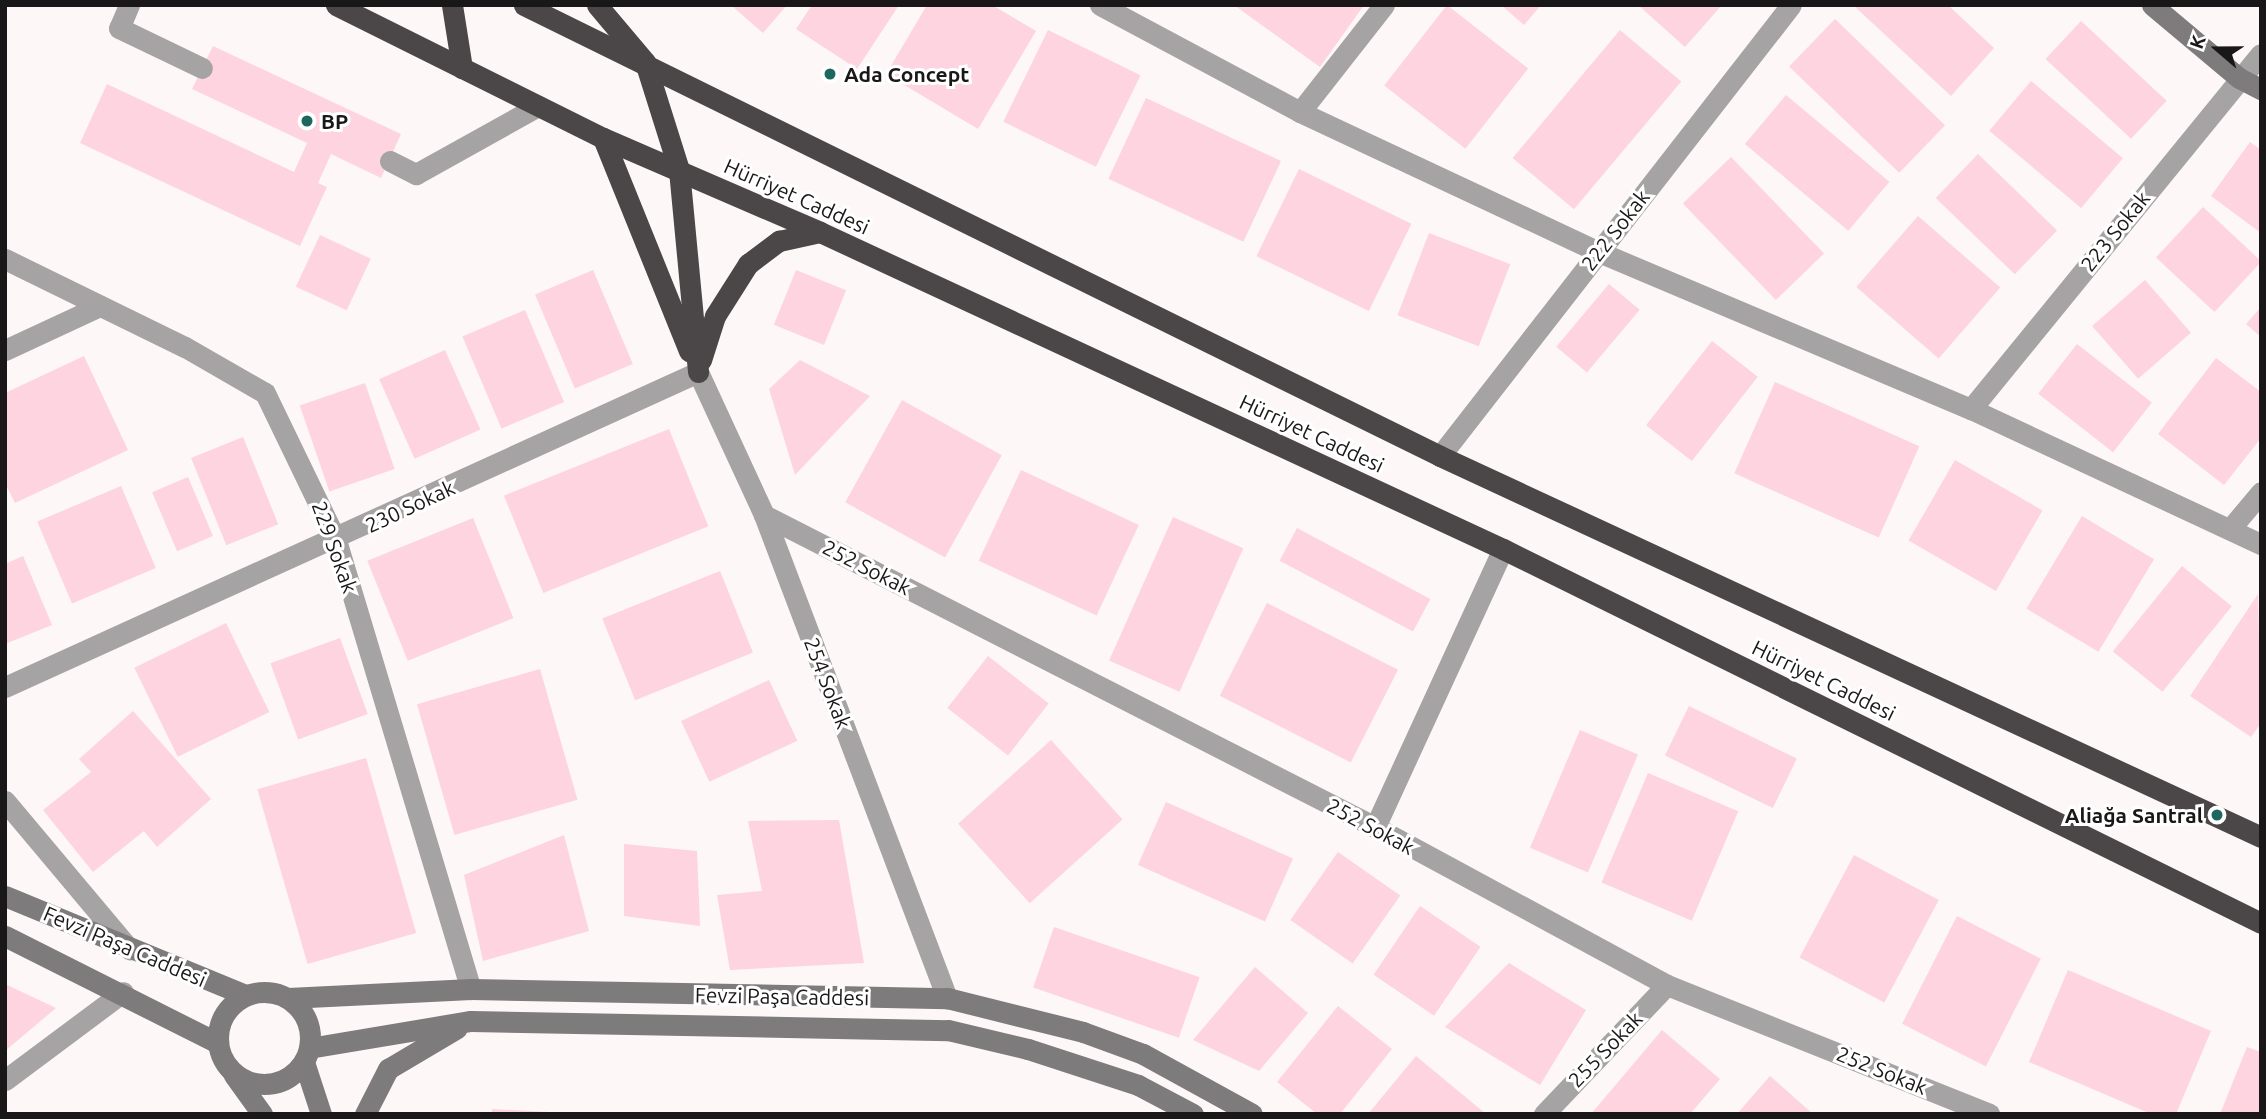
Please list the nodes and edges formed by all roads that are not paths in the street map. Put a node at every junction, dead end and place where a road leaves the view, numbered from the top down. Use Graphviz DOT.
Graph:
graph roads {
  1 [pos="129,5"];
  2 [pos="336,5"];
  3 [pos="452,5"];
  4 [pos="524,5"];
  5 [pos="597,5"];
  6 [pos="1100,5"];
  7 [pos="1384,5"];
  8 [pos="1791,5"];
  9 [pos="2152,5"];
  10 [pos="2261,54"];
  11 [pos="645,62"];
  12 [pos="202,68"];
  13 [pos="462,68"];
  14 [pos="2239,78"];
  15 [pos="2261,89"];
  16 [pos="538,106"];
  17 [pos="1300,112"];
  18 [pos="603,138"];
  19 [pos="390,161"];
  20 [pos="678,170"];
  21 [pos="820,232"];
  22 [pos="1599,252"];
  23 [pos="5,259"];
  24 [pos="100,306"];
  25 [pos="5,350"];
  26 [pos="698,372"];
  27 [pos="1971,409"];
  28 [pos="1440,456"];
  29 [pos="2261,492"];
  30 [pos="764,515"];
  31 [pos="2230,529"];
  32 [pos="336,540"];
  33 [pos="2261,544"];
  34 [pos="1503,549"];
  35 [pos="5,687"];
  36 [pos="5,802"];
  37 [pos="1375,827"];
  38 [pos="2261,837"];
  39 [pos="5,896"];
  40 [pos="2261,923"];
  41 [pos="5,936"];
  42 [pos="130,951"];
  43 [pos="1667,985"];
  44 [pos="471,989"];
  45 [pos="123,992"];
  46 [pos="245,995"];
  47 [pos="288,998"];
  48 [pos="947,998"];
  49 [pos="471,1021"];
  50 [pos="948,1030"];
  51 [pos="218,1043"];
  52 [pos="307,1055"];
  53 [pos="231,1070"];
  54 [pos="5,1080"];
  55 [pos="1977,1111"];
  56 [pos="262,1114"];
  57 [pos="321,1114"];
  58 [pos="365,1114"];
  59 [pos="1193,1114"];
  60 [pos="1252,1114"];
  61 [pos="1544,1114"];
  1 -- 12 [label="street"];
  2 -- 13 [label="highway, Hürriyet Caddesi"];
  3 -- 13 [label="highway"];
  4 -- 11 [label="highway, Hürriyet Caddesi"];
  5 -- 11 [label="highway"];
  6 -- 17 [label="street"];
  7 -- 17 [label="street"];
  8 -- 22 [label="street, 222 Sokak"];
  9 -- 14 [label="street"];
  10 -- 14 [label="street, 223 Sokak"];
  11 -- 20 [label="highway"];
  11 -- 28 [label="highway, Hürriyet Caddesi"];
  13 -- 16 [label="highway, Hürriyet Caddesi"];
  14 -- 15 [label="street"];
  14 -- 27 [label="street, 223 Sokak"];
  16 -- 18 [label="highway, Hürriyet Caddesi"];
  16 -- 19 [label="street"];
  17 -- 22 [label="street"];
  18 -- 20 [label="highway, Hürriyet Caddesi"];
  18 -- 26 [label="highway"];
  20 -- 21 [label="highway, Hürriyet Caddesi"];
  20 -- 26 [label="highway"];
  21 -- 26 [label="highway"];
  21 -- 34 [label="highway, Hürriyet Caddesi"];
  22 -- 27 [label="street"];
  22 -- 28 [label="street, 222 Sokak"];
  23 -- 24 [label="street, 229 Sokak"];
  24 -- 25 [label="street"];
  24 -- 32 [label="street, 229 Sokak"];
  26 -- 30 [label="street, 254 Sokak"];
  26 -- 32 [label="street, 230 Sokak"];
  27 -- 31 [label="street"];
  28 -- 38 [label="highway, Hürriyet Caddesi"];
  29 -- 31 [label="street"];
  30 -- 37 [label="street, 252 Sokak"];
  30 -- 48 [label="street, 254 Sokak"];
  31 -- 33 [label="street"];
  32 -- 35 [label="street, 230 Sokak"];
  32 -- 44 [label="street, 229 Sokak"];
  34 -- 37 [label="street"];
  34 -- 40 [label="highway, Hürriyet Caddesi"];
  36 -- 42 [label="street"];
  37 -- 43 [label="street, 252 Sokak"];
  39 -- 42 [label="street, Fevzi Paşa Caddesi"];
  41 -- 45 [label="street, Fevzi Paşa Caddesi"];
  42 -- 46 [label="street, Fevzi Paşa Caddesi"];
  43 -- 55 [label="street, 252 Sokak"];
  43 -- 61 [label="street, 255 Sokak"];
  44 -- 47 [label="street, Fevzi Paşa Caddesi"];
  44 -- 48 [label="street, Fevzi Paşa Caddesi"];
  45 -- 51 [label="street, Fevzi Paşa Caddesi"];
  45 -- 54 [label="street"];
  46 -- 47 [label="street, Fevzi Paşa Caddesi"];
  46 -- 51 [label="street"];
  47 -- 52 [label="street"];
  48 -- 50 [label="street"];
  48 -- 60 [label="street, Fevzi Paşa Caddesi"];
  49 -- 50 [label="street, Fevzi Paşa Caddesi"];
  49 -- 52 [label="street, Fevzi Paşa Caddesi"];
  49 -- 58 [label="street"];
  50 -- 59 [label="street, Fevzi Paşa Caddesi"];
  51 -- 53 [label="street"];
  52 -- 53 [label="street, Fevzi Paşa Caddesi"];
  52 -- 57 [label="street"];
  53 -- 56 [label="street"];
}
